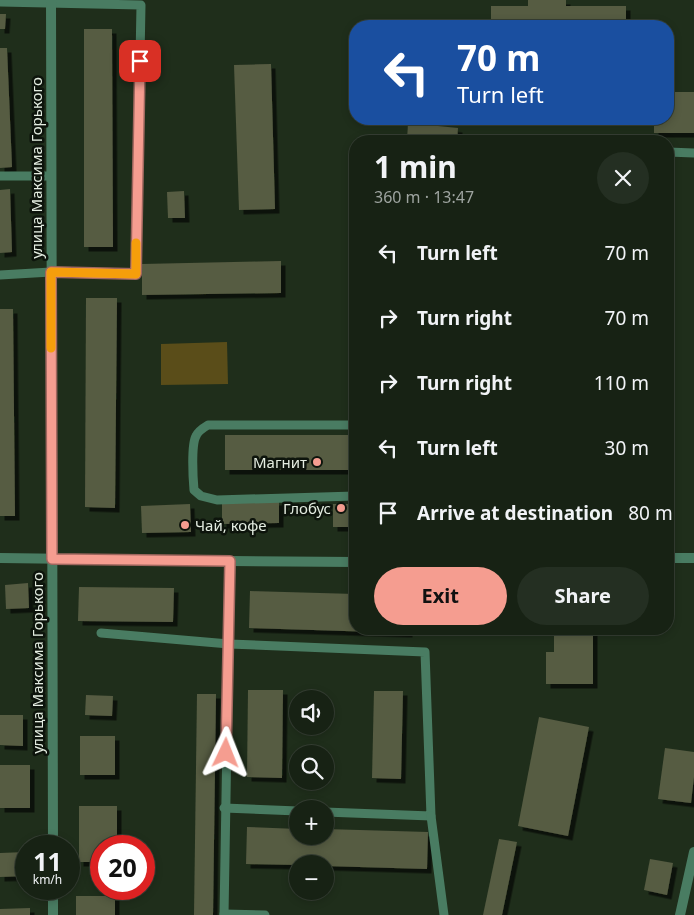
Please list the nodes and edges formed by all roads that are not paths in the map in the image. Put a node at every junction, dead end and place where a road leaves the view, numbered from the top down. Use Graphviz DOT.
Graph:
graph roads {
  1 [pos="51,1"];
  2 [pos="0,2"];
  3 [pos="674,152"];
  4 [pos="694,153"];
  5 [pos="0,176"];
  6 [pos="51,176"];
  7 [pos="51,272"];
  8 [pos="0,275"];
  9 [pos="349,425"];
  10 [pos="349,496"];
  11 [pos="0,558"];
  12 [pos="674,558"];
  13 [pos="694,558"];
  14 [pos="52,559"];
  15 [pos="230,561"];
  16 [pos="349,562"];
  17 [pos="101,632"];
  18 [pos="229,644"];
  19 [pos="224,808"];
  20 [pos="289,811"];
  21 [pos="334,812"];
  22 [pos="431,816"];
  23 [pos="53,835"];
  24 [pos="694,852"];
  25 [pos="53,900"];
  26 [pos="224,914"];
  27 [pos="53,915"];
  28 [pos="265,915"];
  29 [pos="444,915"];
  30 [pos="680,915"];
  1 -- 2 [label="lane"];
  1 -- 6 [label="street, улица Максима Горького"];
  1 -- 7 [label="lane"];
  3 -- 4 [label="lane"];
  5 -- 6 [label="lane"];
  6 -- 7 [label="street, улица Максима Горького"];
  7 -- 8 [label="lane"];
  7 -- 14 [label="street, улица Максима Горького"];
  9 -- 10 [label="lane"];
  11 -- 14 [label="street"];
  12 -- 13 [label="street"];
  14 -- 15 [label="street"];
  14 -- 23 [label="street, улица Максима Горького"];
  15 -- 16 [label="street"];
  15 -- 18 [label="lane"];
  17 -- 18 [label="lane"];
  18 -- 19 [label="lane"];
  18 -- 22 [label="lane"];
  19 -- 20 [label="lane"];
  19 -- 26 [label="lane"];
  21 -- 22 [label="lane"];
  22 -- 29 [label="lane"];
  24 -- 30 [label="street"];
  25 -- 27 [label="street"];
  26 -- 28 [label="lane"];
}
